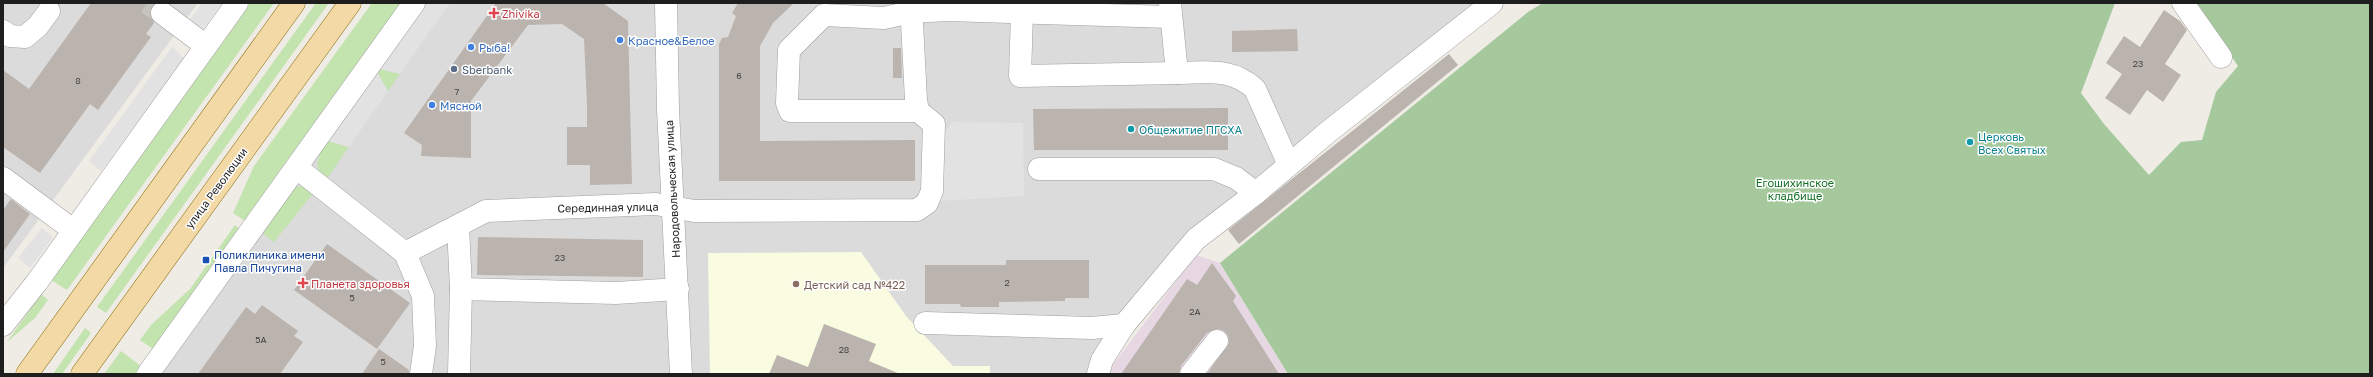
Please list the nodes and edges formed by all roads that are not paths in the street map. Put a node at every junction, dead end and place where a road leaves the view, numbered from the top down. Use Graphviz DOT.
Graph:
graph roads {
  1 [pos="237,3"];
  2 [pos="294,3"];
  3 [pos="350,3"];
  4 [pos="414,3"];
  5 [pos="666,3"];
  6 [pos="1492,3"];
  7 [pos="2183,3"];
  8 [pos="911,7"];
  9 [pos="1170,10"];
  10 [pos="50,12"];
  11 [pos="162,13"];
  12 [pos="1022,13"];
  13 [pos="3,31"];
  14 [pos="206,46"];
  15 [pos="2221,57"];
  16 [pos="1177,73"];
  17 [pos="918,111"];
  18 [pos="1289,165"];
  19 [pos="297,168"];
  20 [pos="1039,169"];
  21 [pos="3,178"];
  22 [pos="1256,193"];
  23 [pos="674,208"];
  24 [pos="458,226"];
  25 [pos="73,230"];
  26 [pos="405,253"];
  27 [pos="461,289"];
  28 [pos="678,289"];
  29 [pos="925,323"];
  30 [pos="3,325"];
  31 [pos="1124,325"];
  32 [pos="1217,341"];
  33 [pos="27,374"];
  34 [pos="82,374"];
  35 [pos="148,374"];
  36 [pos="421,374"];
  37 [pos="459,374"];
  38 [pos="681,374"];
  39 [pos="1098,374"];
  40 [pos="1191,374"];
  1 -- 14 [label="street"];
  2 -- 33 [label="main road"];
  3 -- 34 [label="main road, улица Революции"];
  4 -- 19 [label="street"];
  5 -- 23 [label="street, Народовольческая улица"];
  6 -- 18 [label="street"];
  7 -- 15 [label="street"];
  8 -- 12 [label="street"];
  8 -- 17 [label="street"];
  8 -- 17 [label="street"];
  9 -- 12 [label="street"];
  9 -- 16 [label="street"];
  10 -- 13 [label="street"];
  11 -- 14 [label="street"];
  12 -- 16 [label="street"];
  14 -- 25 [label="street"];
  16 -- 18 [label="street"];
  17 -- 23 [label="street, Серединная улица"];
  18 -- 22 [label="street"];
  19 -- 26 [label="street"];
  19 -- 35 [label="street"];
  20 -- 22 [label="street"];
  21 -- 25 [label="street"];
  22 -- 31 [label="street"];
  23 -- 24 [label="street, Серединная улица"];
  23 -- 28 [label="street, Народовольческая улица"];
  24 -- 26 [label="street, Серединная улица"];
  24 -- 27 [label="street"];
  25 -- 30 [label="street"];
  26 -- 36 [label="street"];
  27 -- 28 [label="street"];
  27 -- 37 [label="street"];
  28 -- 38 [label="street, Народовольческая улица"];
  29 -- 31 [label="street"];
  31 -- 39 [label="street"];
  32 -- 40 [label="street"];
}
